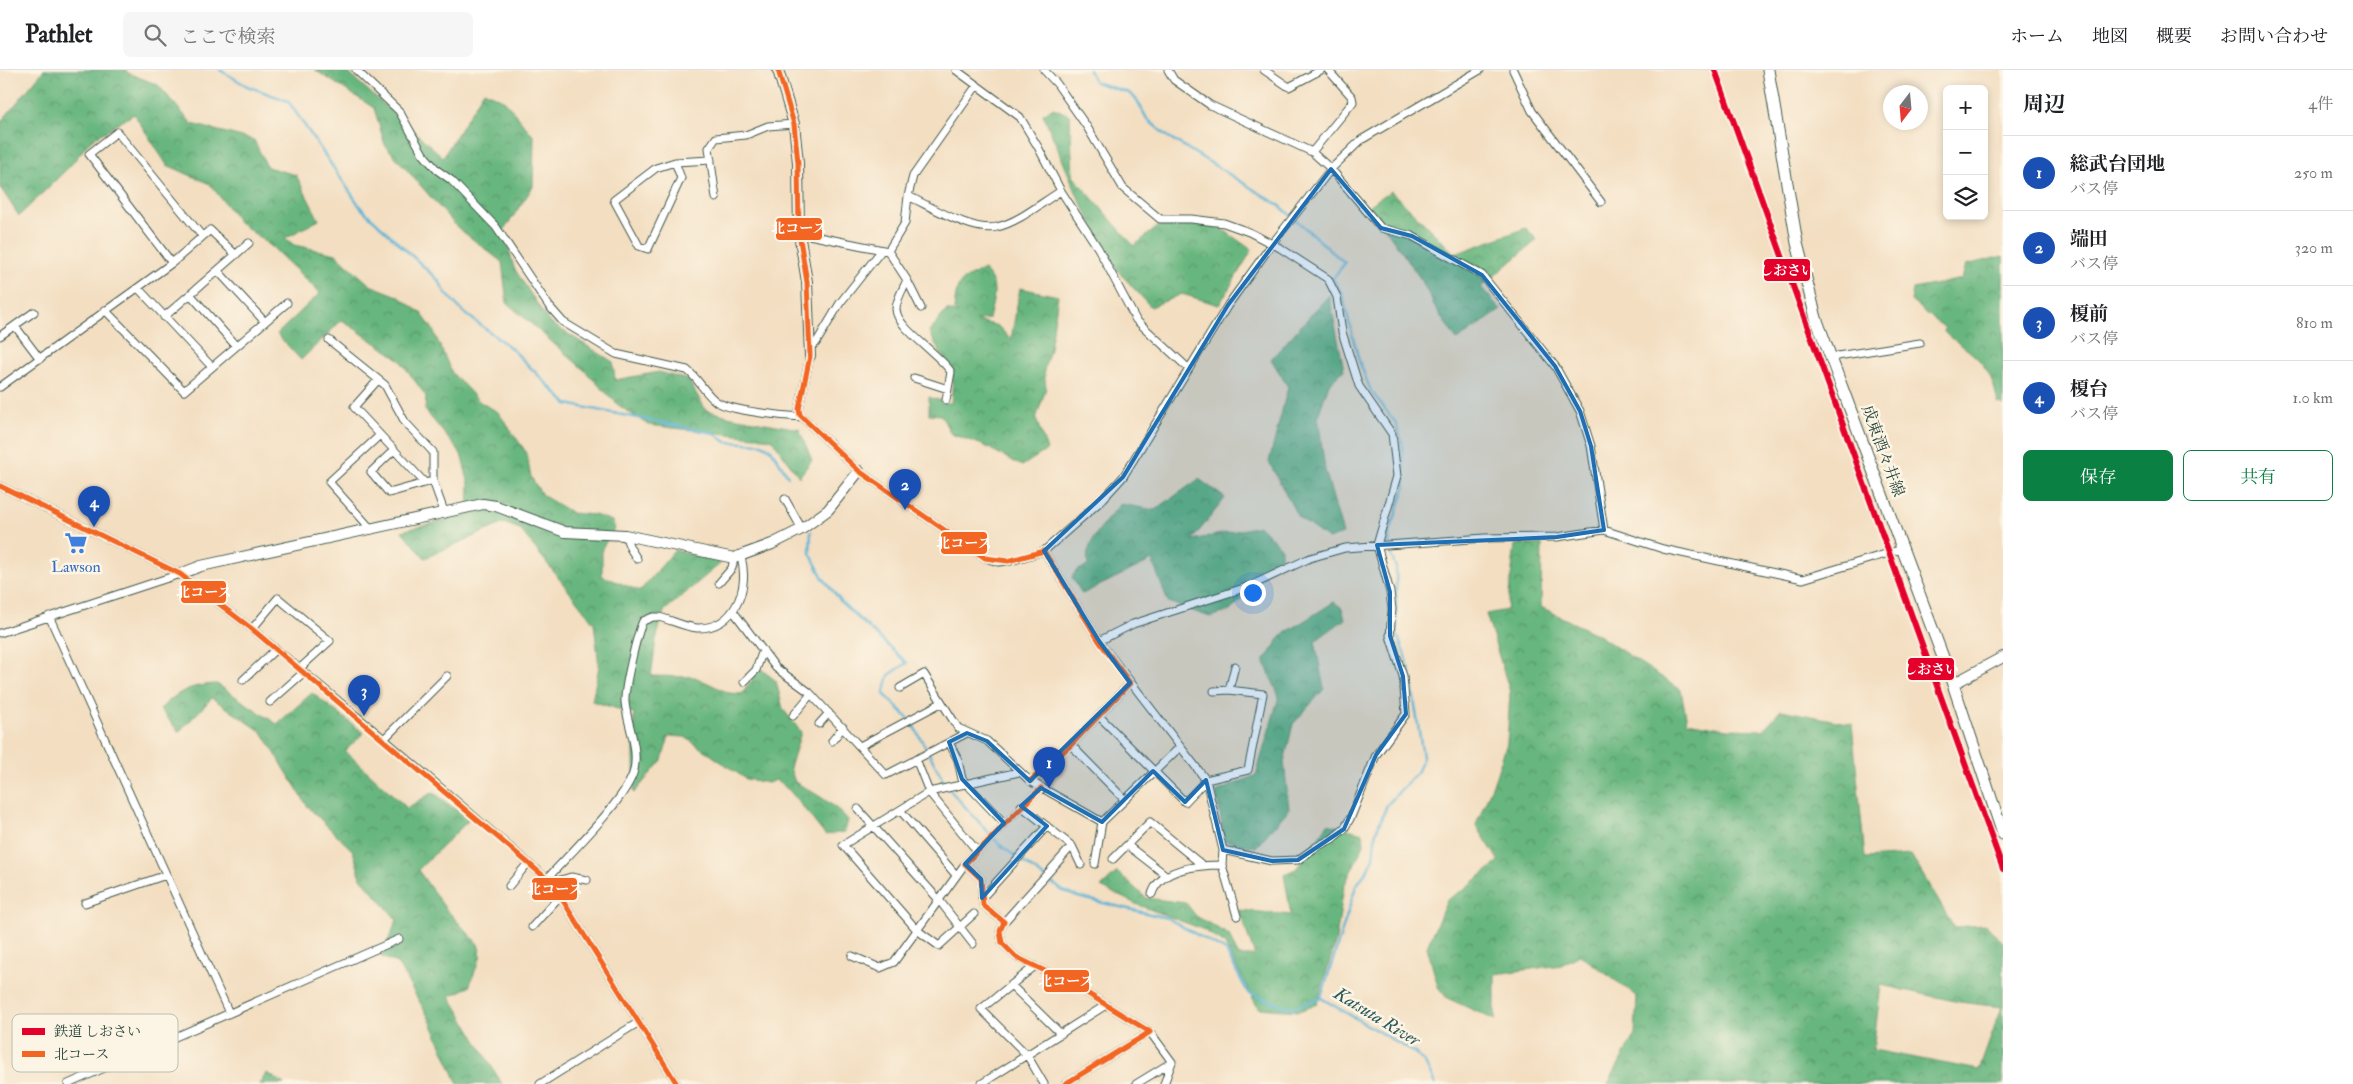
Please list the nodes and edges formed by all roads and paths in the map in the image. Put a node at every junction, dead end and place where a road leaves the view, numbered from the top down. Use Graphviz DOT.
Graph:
graph roads {
  1 [pos="356,70"];
  2 [pos="778,70"];
  3 [pos="956,70"];
  4 [pos="968,70"];
  5 [pos="1044,70"];
  6 [pos="1168,70"];
  7 [pos="1264,70"];
  8 [pos="1321,70"];
  9 [pos="1328,70"];
  10 [pos="1480,70"];
  11 [pos="1513,70"];
  12 [pos="1768,70"];
  13 [pos="969,79"];
  14 [pos="977,85"];
  15 [pos="794,124"];
  16 [pos="1312,152"];
  17 [pos="711,160"];
  18 [pos="675,162"];
  19 [pos="1331,169"];
  20 [pos="1060,191"];
  21 [pos="908,196"];
  22 [pos="716,198"];
  23 [pos="1601,202"];
  24 [pos="799,233"];
  25 [pos="202,236"];
  26 [pos="249,243"];
  27 [pos="1272,244"];
  28 [pos="884,251"];
  29 [pos="236,255"];
  30 [pos="172,263"];
  31 [pos="218,270"];
  32 [pos="907,280"];
  33 [pos="138,288"];
  34 [pos="190,294"];
  35 [pos="287,303"];
  36 [pos="921,308"];
  37 [pos="106,310"];
  38 [pos="34,312"];
  39 [pos="164,317"];
  40 [pos="265,322"];
  41 [pos="15,326"];
  42 [pos="0,336"];
  43 [pos="329,340"];
  44 [pos="1920,343"];
  45 [pos="236,346"];
  46 [pos="810,351"];
  47 [pos="1831,357"];
  48 [pos="40,359"];
  49 [pos="212,367"];
  50 [pos="1188,368"];
  51 [pos="914,378"];
  52 [pos="378,380"];
  53 [pos="0,387"];
  54 [pos="948,389"];
  55 [pos="946,400"];
  56 [pos="802,417"];
  57 [pos="380,434"];
  58 [pos="394,450"];
  59 [pos="859,471"];
  60 [pos="433,481"];
  61 [pos="425,483"];
  62 [pos="0,486"];
  63 [pos="785,499"];
  64 [pos="445,514"];
  65 [pos="802,529"];
  66 [pos="372,530"];
  67 [pos="1604,530"];
  68 [pos="625,535"];
  69 [pos="1376,545"];
  70 [pos="1902,549"];
  71 [pos="1044,551"];
  72 [pos="738,557"];
  73 [pos="637,559"];
  74 [pos="180,574"];
  75 [pos="720,583"];
  76 [pos="733,611"];
  77 [pos="49,616"];
  78 [pos="252,630"];
  79 [pos="0,633"];
  80 [pos="1098,642"];
  81 [pos="276,649"];
  82 [pos="763,650"];
  83 [pos="2003,657"];
  84 [pos="1234,666"];
  85 [pos="301,671"];
  86 [pos="447,676"];
  87 [pos="243,680"];
  88 [pos="744,682"];
  89 [pos="1130,683"];
  90 [pos="1953,684"];
  91 [pos="900,688"];
  92 [pos="1229,690"];
  93 [pos="1214,691"];
  94 [pos="811,694"];
  95 [pos="270,702"];
  96 [pos="941,703"];
  97 [pos="829,713"];
  98 [pos="793,716"];
  99 [pos="1099,716"];
  100 [pos="819,724"];
  101 [pos="843,727"];
  102 [pos="967,733"];
  103 [pos="384,738"];
  104 [pos="832,741"];
  105 [pos="949,742"];
  106 [pos="1071,745"];
  107 [pos="860,746"];
  108 [pos="1180,746"];
  109 [pos="916,759"];
  110 [pos="1154,771"];
  111 [pos="1019,772"];
  112 [pos="1206,780"];
  113 [pos="1030,781"];
  114 [pos="966,784"];
  115 [pos="1041,788"];
  116 [pos="929,792"];
  117 [pos="1124,799"];
  118 [pos="1021,806"];
  119 [pos="858,809"];
  120 [pos="900,810"];
  121 [pos="1102,822"];
  122 [pos="1004,823"];
  123 [pos="871,826"];
  124 [pos="1047,826"];
  125 [pos="2003,834"];
  126 [pos="1127,845"];
  127 [pos="1072,846"];
  128 [pos="1223,850"];
  129 [pos="977,851"];
  130 [pos="1113,859"];
  131 [pos="528,863"];
  132 [pos="965,864"];
  133 [pos="1095,864"];
  134 [pos="1202,864"];
  135 [pos="1081,865"];
  136 [pos="1222,865"];
  137 [pos="166,875"];
  138 [pos="956,875"];
  139 [pos="1167,876"];
  140 [pos="587,880"];
  141 [pos="548,881"];
  142 [pos="509,886"];
  143 [pos="1152,894"];
  144 [pos="560,896"];
  145 [pos="982,898"];
  146 [pos="938,900"];
  147 [pos="85,903"];
  148 [pos="974,914"];
  149 [pos="1237,916"];
  150 [pos="1004,922"];
  151 [pos="532,927"];
  152 [pos="960,927"];
  153 [pos="917,930"];
  154 [pos="399,939"];
  155 [pos="973,944"];
  156 [pos="852,956"];
  157 [pos="1036,966"];
  158 [pos="1011,985"];
  159 [pos="1106,1005"];
  160 [pos="229,1013"];
  161 [pos="639,1022"];
  162 [pos="1150,1032"];
  163 [pos="1061,1034"];
  164 [pos="178,1035"];
  165 [pos="1027,1055"];
  166 [pos="1172,1062"];
  167 [pos="95,1072"];
  168 [pos="68,1084"];
  169 [pos="540,1084"];
  170 [pos="676,1084"];
  171 [pos="981,1084"];
  172 [pos="1044,1084"];
  173 [pos="1065,1084"];
  174 [pos="1136,1084"];
  175 [pos="1164,1084"];
  1 -- 56 [label="street"];
  2 -- 15 [label="street"];
  3 -- 13 [label="street"];
  4 -- 13 [label="street"];
  5 -- 27 [label="street"];
  6 -- 16 [label="street"];
  7 -- 8 [label="street"];
  9 -- 16 [label="street"];
  10 -- 19 [label="street"];
  11 -- 23 [label="street"];
  12 -- 47 [label="main road, 成東酒々井線"];
  13 -- 14 [label="street"];
  14 -- 20 [label="street"];
  14 -- 21 [label="street"];
  15 -- 17 [label="street"];
  15 -- 24 [label="street"];
  16 -- 19 [label="street"];
  17 -- 18 [label="street"];
  17 -- 22 [label="street"];
  18 -- 18 [label="street"];
  19 -- 27 [label="street"];
  19 -- 67 [label="street"];
  20 -- 21 [label="street"];
  20 -- 50 [label="street"];
  21 -- 28 [label="street"];
  24 -- 28 [label="street"];
  24 -- 46 [label="street"];
  25 -- 29 [label="street"];
  25 -- 30 [label="street"];
  25 -- 30 [label="street"];
  26 -- 29 [label="street"];
  27 -- 50 [label="street"];
  27 -- 69 [label="street"];
  28 -- 32 [label="street"];
  28 -- 46 [label="street"];
  29 -- 31 [label="street"];
  30 -- 33 [label="street"];
  31 -- 34 [label="street"];
  31 -- 40 [label="street"];
  32 -- 36 [label="street"];
  32 -- 54 [label="street"];
  33 -- 37 [label="street"];
  33 -- 39 [label="street"];
  34 -- 39 [label="street"];
  34 -- 45 [label="street"];
  35 -- 40 [label="street"];
  37 -- 48 [label="street"];
  37 -- 49 [label="street"];
  38 -- 41 [label="street"];
  39 -- 49 [label="street"];
  40 -- 45 [label="street"];
  41 -- 42 [label="street"];
  41 -- 48 [label="street"];
  43 -- 52 [label="street"];
  44 -- 47 [label="street"];
  45 -- 49 [label="street"];
  46 -- 56 [label="street"];
  47 -- 70 [label="main road, 成東酒々井線"];
  48 -- 53 [label="street"];
  50 -- 71 [label="street"];
  51 -- 54 [label="street"];
  52 -- 57 [label="street"];
  52 -- 60 [label="street"];
  54 -- 55 [label="street"];
  56 -- 59 [label="street"];
  57 -- 58 [label="street"];
  57 -- 66 [label="street"];
  58 -- 61 [label="street"];
  58 -- 61 [label="street"];
  59 -- 65 [label="street"];
  59 -- 71 [label="street"];
  60 -- 61 [label="street"];
  60 -- 64 [label="street"];
  62 -- 74 [label="street"];
  63 -- 65 [label="street"];
  64 -- 66 [label="street"];
  64 -- 68 [label="street"];
  65 -- 72 [label="street"];
  66 -- 74 [label="street"];
  67 -- 69 [label="street"];
  67 -- 70 [label="street"];
  68 -- 72 [label="street"];
  68 -- 73 [label="street"];
  69 -- 80 [label="street"];
  69 -- 128 [label="street"];
  70 -- 90 [label="main road, 成東酒々井線"];
  71 -- 80 [label="street"];
  72 -- 75 [label="street"];
  72 -- 76 [label="street"];
  74 -- 77 [label="street"];
  74 -- 78 [label="street"];
  76 -- 82 [label="street"];
  76 -- 141 [label="street"];
  77 -- 79 [label="street"];
  77 -- 137 [label="street"];
  78 -- 81 [label="street"];
  78 -- 85 [label="street"];
  80 -- 89 [label="street"];
  81 -- 85 [label="street"];
  81 -- 87 [label="street"];
  82 -- 88 [label="street"];
  82 -- 94 [label="street"];
  83 -- 90 [label="street"];
  84 -- 92 [label="street"];
  85 -- 95 [label="street"];
  85 -- 103 [label="street"];
  86 -- 103 [label="street"];
  89 -- 99 [label="street"];
  89 -- 108 [label="street"];
  90 -- 125 [label="main road, 成東酒々井線"];
  91 -- 96 [label="street"];
  92 -- 93 [label="street"];
  92 -- 112 [label="street"];
  94 -- 97 [label="street"];
  94 -- 98 [label="street"];
  96 -- 102 [label="street"];
  96 -- 107 [label="street"];
  97 -- 100 [label="street"];
  97 -- 101 [label="street"];
  99 -- 106 [label="street"];
  99 -- 110 [label="street"];
  101 -- 104 [label="street"];
  101 -- 107 [label="street"];
  102 -- 105 [label="street"];
  102 -- 111 [label="street"];
  103 -- 131 [label="street"];
  105 -- 109 [label="street"];
  105 -- 114 [label="street"];
  106 -- 113 [label="street"];
  106 -- 117 [label="street"];
  107 -- 109 [label="street"];
  108 -- 110 [label="street"];
  108 -- 112 [label="street"];
  109 -- 116 [label="street"];
  110 -- 112 [label="street"];
  110 -- 117 [label="street"];
  111 -- 113 [label="street"];
  111 -- 114 [label="street"];
  112 -- 128 [label="street"];
  113 -- 115 [label="street"];
  114 -- 116 [label="street"];
  114 -- 122 [label="street"];
  115 -- 118 [label="street"];
  115 -- 121 [label="street"];
  116 -- 120 [label="street"];
  116 -- 129 [label="street"];
  117 -- 121 [label="street"];
  118 -- 122 [label="street"];
  118 -- 124 [label="street"];
  119 -- 123 [label="street"];
  120 -- 123 [label="street"];
  120 -- 138 [label="street"];
  121 -- 133 [label="street"];
  122 -- 129 [label="street"];
  123 -- 146 [label="street"];
  123 -- 153 [label="street"];
  124 -- 127 [label="street"];
  124 -- 145 [label="street"];
  126 -- 130 [label="street"];
  126 -- 134 [label="street"];
  126 -- 139 [label="street"];
  127 -- 135 [label="street"];
  127 -- 150 [label="street"];
  128 -- 136 [label="street"];
  129 -- 132 [label="street"];
  131 -- 141 [label="street"];
  131 -- 142 [label="street"];
  132 -- 138 [label="street"];
  132 -- 145 [label="street"];
  134 -- 136 [label="street"];
  134 -- 139 [label="street"];
  136 -- 149 [label="street"];
  137 -- 147 [label="street"];
  137 -- 160 [label="street"];
  138 -- 146 [label="street"];
  139 -- 143 [label="street"];
  140 -- 141 [label="street"];
  141 -- 144 [label="street"];
  144 -- 151 [label="street"];
  144 -- 161 [label="street"];
  145 -- 150 [label="street"];
  146 -- 152 [label="street"];
  146 -- 153 [label="street"];
  148 -- 152 [label="street"];
  150 -- 157 [label="street"];
  152 -- 153 [label="street"];
  152 -- 155 [label="street"];
  153 -- 156 [label="street"];
  154 -- 160 [label="street"];
  157 -- 158 [label="street"];
  157 -- 159 [label="street"];
  158 -- 163 [label="street"];
  158 -- 165 [label="street"];
  159 -- 162 [label="street"];
  159 -- 163 [label="street"];
  160 -- 164 [label="street"];
  161 -- 169 [label="street"];
  161 -- 170 [label="street"];
  162 -- 166 [label="street"];
  162 -- 173 [label="street"];
  163 -- 165 [label="street"];
  165 -- 171 [label="street"];
  165 -- 172 [label="street"];
  166 -- 174 [label="street"];
  166 -- 175 [label="street"];
  167 -- 168 [label="street"];
}
